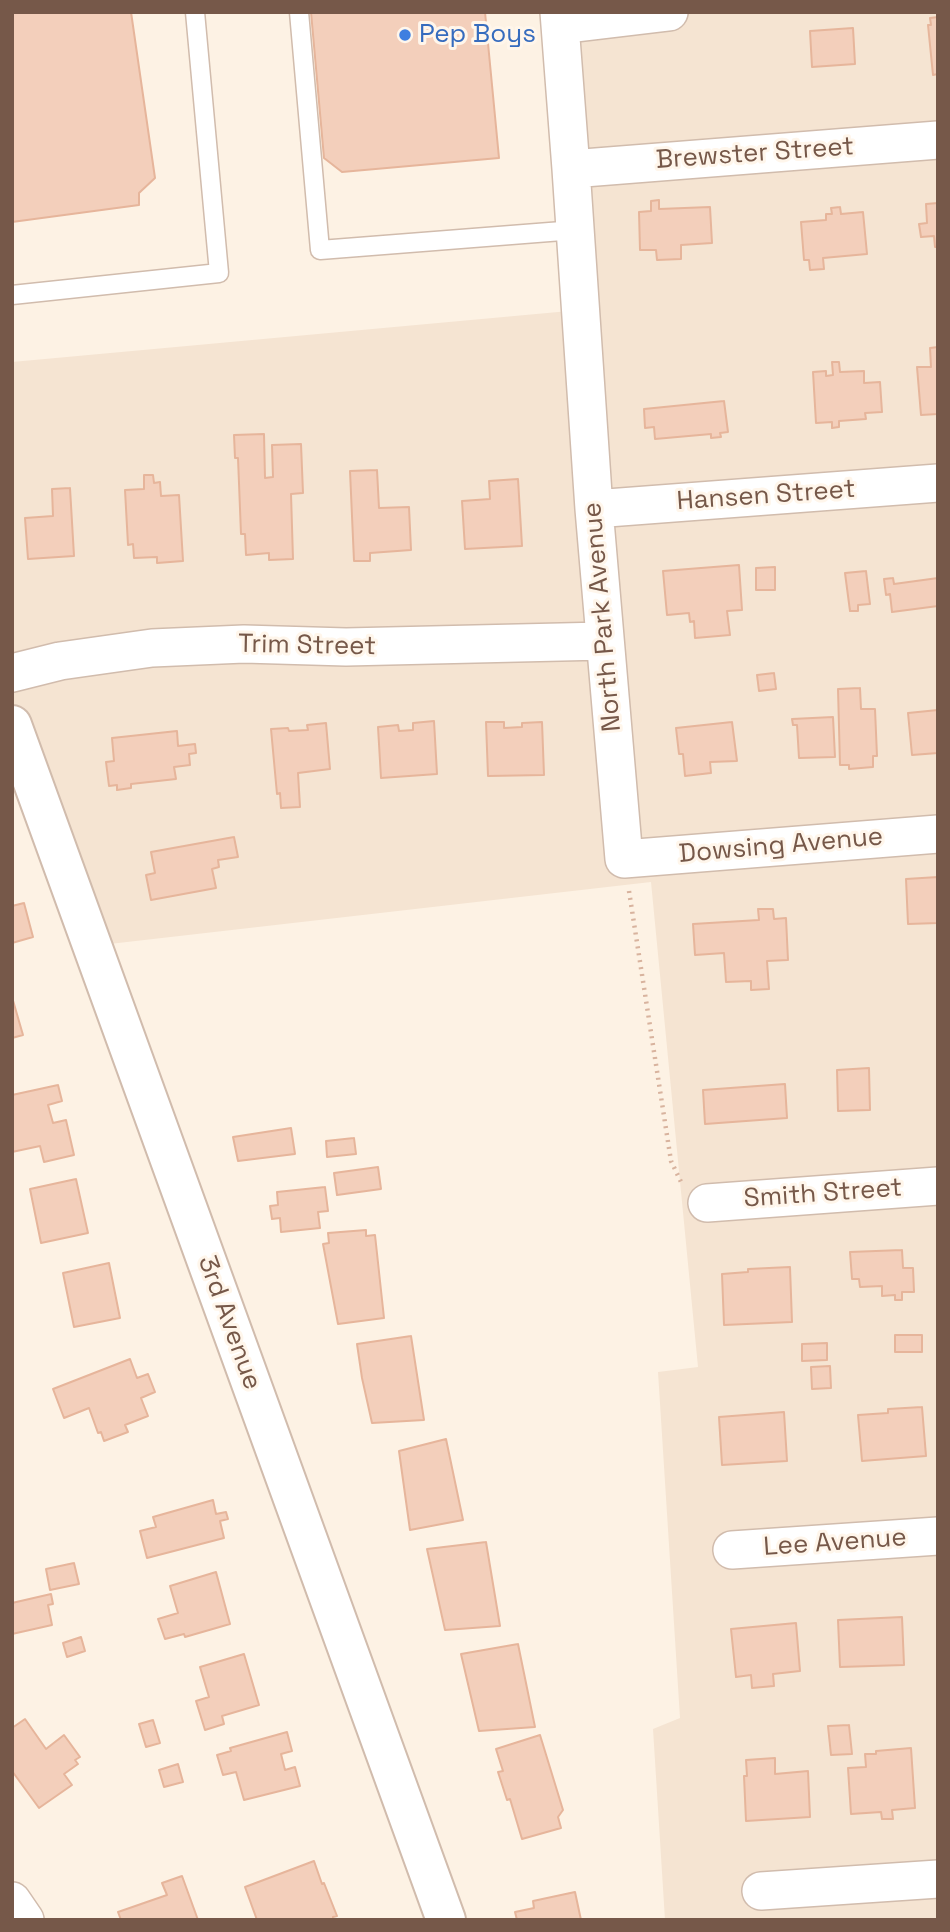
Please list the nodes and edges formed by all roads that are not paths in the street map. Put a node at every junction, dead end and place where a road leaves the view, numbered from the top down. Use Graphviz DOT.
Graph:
graph roads {
  1 [pos="195,12"];
  2 [pos="299,12"];
  3 [pos="668,12"];
  4 [pos="559,19"];
  5 [pos="938,140"];
  6 [pos="571,169"];
  7 [pos="575,230"];
  8 [pos="12,295"];
  9 [pos="938,483"];
  10 [pos="594,509"];
  11 [pos="604,641"];
  12 [pos="12,673"];
  13 [pos="12,726"];
  14 [pos="938,834"];
  15 [pos="624,859"];
  16 [pos="938,1186"];
  17 [pos="707,1203"];
  18 [pos="938,1536"];
  19 [pos="732,1550"];
  20 [pos="938,1879"];
  21 [pos="761,1891"];
  22 [pos="12,1901"];
  23 [pos="25,1920"];
  24 [pos="446,1920"];
  1 -- 8 [label="lane"];
  2 -- 7 [label="lane"];
  3 -- 4 [label="street"];
  4 -- 6 [label="street, North Park Avenue"];
  5 -- 6 [label="street, Brewster Street"];
  6 -- 7 [label="street, North Park Avenue"];
  7 -- 10 [label="street, North Park Avenue"];
  9 -- 10 [label="street, Hansen Street"];
  10 -- 11 [label="street, North Park Avenue"];
  11 -- 12 [label="street, Trim Street"];
  11 -- 15 [label="street, North Park Avenue"];
  13 -- 24 [label="street, 3rd Avenue"];
  14 -- 15 [label="street, Dowsing Avenue"];
  16 -- 17 [label="street, Smith Street"];
  18 -- 19 [label="street, Lee Avenue"];
  20 -- 21 [label="street"];
  22 -- 23 [label="street"];
}
